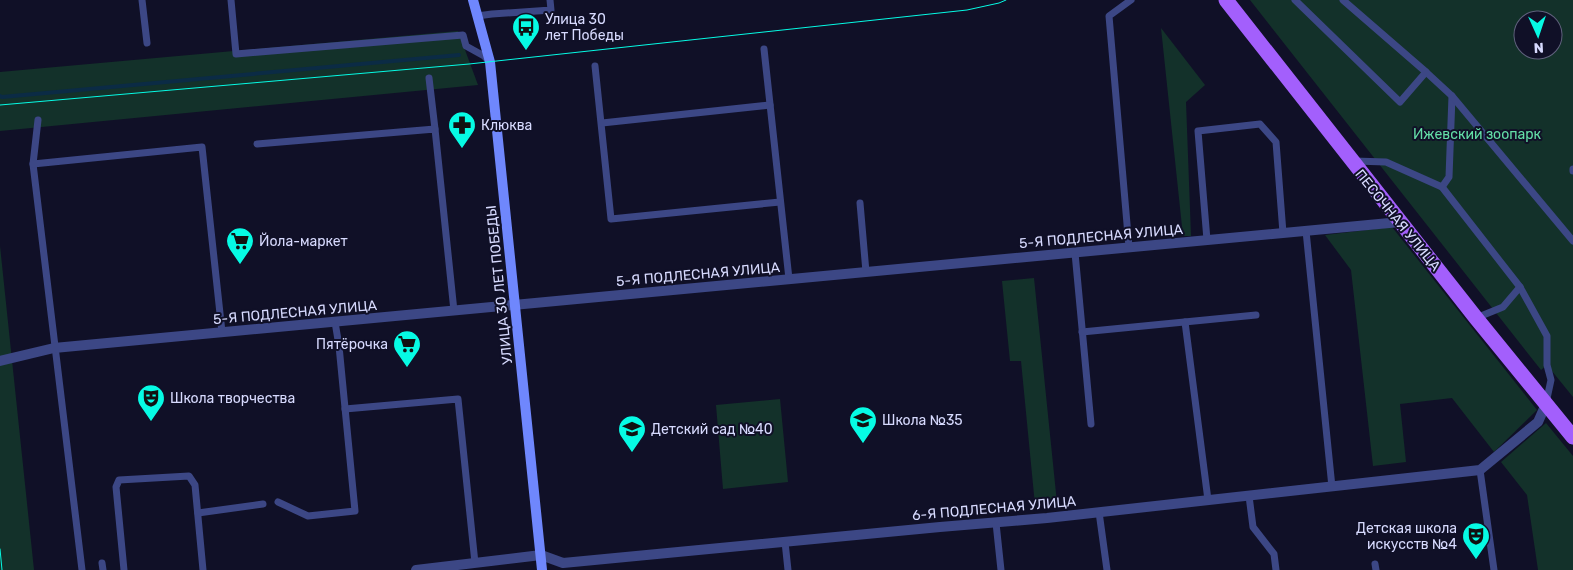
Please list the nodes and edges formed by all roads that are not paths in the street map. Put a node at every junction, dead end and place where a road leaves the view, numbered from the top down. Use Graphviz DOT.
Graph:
graph roads {
  1 [pos="142,0"];
  2 [pos="231,0"];
  3 [pos="473,0"];
  4 [pos="550,0"];
  5 [pos="1131,0"];
  6 [pos="1226,0"];
  7 [pos="1295,0"];
  8 [pos="1343,0"];
  9 [pos="477,16"];
  10 [pos="146,43"];
  11 [pos="764,49"];
  12 [pos="490,62"];
  13 [pos="595,66"];
  14 [pos="1426,72"];
  15 [pos="429,78"];
  16 [pos="1452,96"];
  17 [pos="770,105"];
  18 [pos="38,120"];
  19 [pos="602,123"];
  20 [pos="434,129"];
  21 [pos="257,144"];
  22 [pos="1352,162"];
  23 [pos="34,164"];
  24 [pos="1442,187"];
  25 [pos="780,202"];
  26 [pos="860,203"];
  27 [pos="1400,222"];
  28 [pos="1306,231"];
  29 [pos="1283,233"];
  30 [pos="1207,240"];
  31 [pos="1573,241"];
  32 [pos="1129,248"];
  33 [pos="1075,253"];
  34 [pos="866,272"];
  35 [pos="789,279"];
  36 [pos="1520,287"];
  37 [pos="515,305"];
  38 [pos="454,311"];
  39 [pos="1256,315"];
  40 [pos="1476,318"];
  41 [pos="335,322"];
  42 [pos="1185,322"];
  43 [pos="222,332"];
  44 [pos="1082,332"];
  45 [pos="54,348"];
  46 [pos="0,361"];
  47 [pos="1546,404"];
  48 [pos="345,409"];
  49 [pos="1091,424"];
  50 [pos="1573,437"];
  51 [pos="1480,470"];
  52 [pos="1332,487"];
  53 [pos="1248,496"];
  54 [pos="1208,500"];
  55 [pos="278,502"];
  56 [pos="263,504"];
  57 [pos="198,512"];
  58 [pos="1099,512"];
  59 [pos="996,523"];
  60 [pos="785,542"];
  61 [pos="541,555"];
  62 [pos="475,563"];
  63 [pos="440,569"];
  64 [pos="82,570"];
  65 [pos="124,570"];
  66 [pos="203,570"];
  67 [pos="416,570"];
  68 [pos="542,570"];
  69 [pos="788,570"];
  70 [pos="1001,570"];
  71 [pos="1107,570"];
  72 [pos="1276,570"];
  73 [pos="1494,570"];
  1 -- 10 [label="lane"];
  2 -- 12 [label="lane"];
  3 -- 9 [label="main road, УЛИЦА 30 ЛЕТ ПОБЕДЫ"];
  4 -- 9 [label="lane"];
  5 -- 32 [label="lane"];
  6 -- 22 [label="main road, ПЕСОЧНАЯ УЛИЦА"];
  7 -- 14 [label="lane"];
  8 -- 14 [label="lane"];
  9 -- 12 [label="main road, УЛИЦА 30 ЛЕТ ПОБЕДЫ"];
  11 -- 17 [label="lane"];
  12 -- 37 [label="main road, УЛИЦА 30 ЛЕТ ПОБЕДЫ"];
  13 -- 19 [label="lane"];
  14 -- 16 [label="lane"];
  15 -- 20 [label="lane"];
  16 -- 24 [label="lane"];
  16 -- 31 [label="lane"];
  17 -- 19 [label="lane"];
  17 -- 25 [label="lane"];
  18 -- 23 [label="lane"];
  19 -- 25 [label="lane"];
  20 -- 21 [label="lane"];
  20 -- 38 [label="lane"];
  22 -- 24 [label="lane"];
  22 -- 27 [label="main road, ПЕСОЧНАЯ УЛИЦА"];
  23 -- 43 [label="lane"];
  23 -- 45 [label="lane"];
  24 -- 36 [label="lane"];
  25 -- 35 [label="lane"];
  26 -- 34 [label="lane"];
  27 -- 28 [label="street, 5-Я ПОДЛЕСНАЯ УЛИЦА"];
  27 -- 40 [label="main road, ПЕСОЧНАЯ УЛИЦА"];
  28 -- 29 [label="street, 5-Я ПОДЛЕСНАЯ УЛИЦА"];
  28 -- 52 [label="lane"];
  29 -- 30 [label="street, 5-Я ПОДЛЕСНАЯ УЛИЦА"];
  29 -- 30 [label="lane"];
  30 -- 32 [label="street, 5-Я ПОДЛЕСНАЯ УЛИЦА"];
  32 -- 33 [label="street, 5-Я ПОДЛЕСНАЯ УЛИЦА"];
  33 -- 34 [label="street, 5-Я ПОДЛЕСНАЯ УЛИЦА"];
  33 -- 44 [label="lane"];
  34 -- 35 [label="street, 5-Я ПОДЛЕСНАЯ УЛИЦА"];
  35 -- 37 [label="street, 5-Я ПОДЛЕСНАЯ УЛИЦА"];
  36 -- 40 [label="lane"];
  36 -- 47 [label="lane"];
  37 -- 38 [label="street, 5-Я ПОДЛЕСНАЯ УЛИЦА"];
  37 -- 61 [label="main road, УЛИЦА 30 ЛЕТ ПОБЕДЫ"];
  38 -- 41 [label="street, 5-Я ПОДЛЕСНАЯ УЛИЦА"];
  39 -- 42 [label="lane"];
  40 -- 47 [label="main road, ПЕСОЧНАЯ УЛИЦА"];
  41 -- 43 [label="street, 5-Я ПОДЛЕСНАЯ УЛИЦА"];
  41 -- 48 [label="lane"];
  42 -- 44 [label="lane"];
  42 -- 54 [label="lane"];
  43 -- 45 [label="street, 5-Я ПОДЛЕСНАЯ УЛИЦА"];
  44 -- 49 [label="lane"];
  45 -- 46 [label="street, 5-Я ПОДЛЕСНАЯ УЛИЦА"];
  45 -- 64 [label="lane"];
  47 -- 50 [label="main road, ПЕСОЧНАЯ УЛИЦА"];
  47 -- 51 [label="street"];
  48 -- 55 [label="lane"];
  48 -- 62 [label="lane"];
  51 -- 52 [label="street, 6-Я ПОДЛЕСНАЯ УЛИЦА"];
  51 -- 73 [label="lane"];
  52 -- 53 [label="street, 6-Я ПОДЛЕСНАЯ УЛИЦА"];
  53 -- 54 [label="street, 6-Я ПОДЛЕСНАЯ УЛИЦА"];
  53 -- 72 [label="lane"];
  54 -- 58 [label="street, 6-Я ПОДЛЕСНАЯ УЛИЦА"];
  56 -- 57 [label="lane"];
  57 -- 65 [label="lane"];
  57 -- 66 [label="lane"];
  58 -- 59 [label="street, 6-Я ПОДЛЕСНАЯ УЛИЦА"];
  58 -- 71 [label="lane"];
  59 -- 60 [label="street, 6-Я ПОДЛЕСНАЯ УЛИЦА"];
  59 -- 70 [label="lane"];
  60 -- 61 [label="street, 6-Я ПОДЛЕСНАЯ УЛИЦА"];
  60 -- 69 [label="lane"];
  61 -- 62 [label="street, 6-Я ПОДЛЕСНАЯ УЛИЦА"];
  61 -- 68 [label="main road, УЛИЦА 30 ЛЕТ ПОБЕДЫ"];
  62 -- 63 [label="street, 6-Я ПОДЛЕСНАЯ УЛИЦА"];
  63 -- 67 [label="street, 6-Я ПОДЛЕСНАЯ УЛИЦА"];
}
